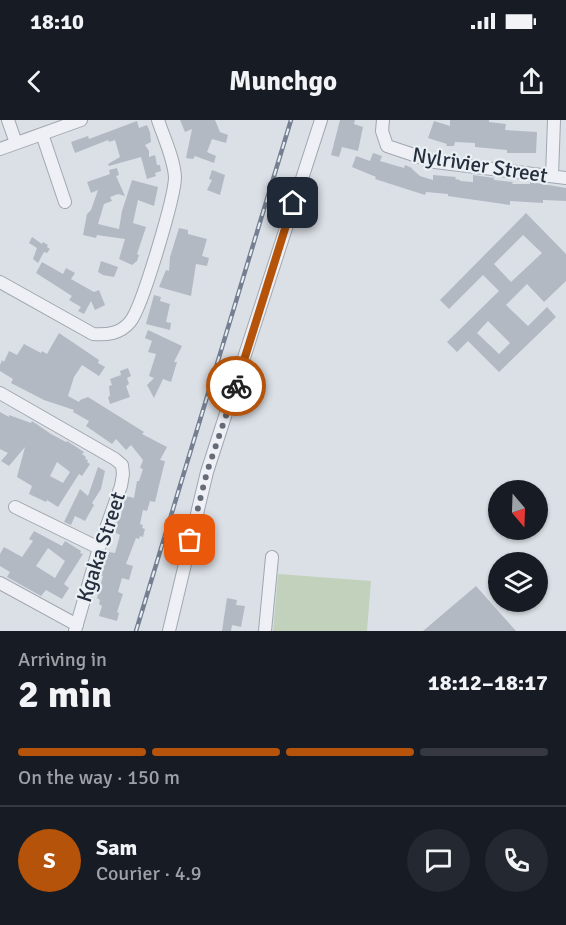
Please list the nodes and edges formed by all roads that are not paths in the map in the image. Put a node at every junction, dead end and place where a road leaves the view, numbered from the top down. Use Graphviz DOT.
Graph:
graph roads {
  1 [pos="8,120"];
  2 [pos="81,120"];
  3 [pos="158,120"];
  4 [pos="321,120"];
  5 [pos="383,120"];
  6 [pos="554,120"];
  7 [pos="42,134"];
  8 [pos="16,143"];
  9 [pos="0,148"];
  10 [pos="552,176"];
  11 [pos="566,178"];
  12 [pos="65,202"];
  13 [pos="0,282"];
  14 [pos="0,393"];
  15 [pos="15,507"];
  16 [pos="99,548"];
  17 [pos="272,557"];
  18 [pos="0,584"];
  19 [pos="76,628"];
  20 [pos="169,631"];
  21 [pos="265,631"];
  1 -- 8 [label="street"];
  2 -- 7 [label="street"];
  3 -- 13 [label="street"];
  4 -- 20 [label="street"];
  5 -- 10 [label="street, Nylrivier Street"];
  6 -- 10 [label="street"];
  7 -- 8 [label="street"];
  7 -- 12 [label="street"];
  8 -- 9 [label="street"];
  10 -- 11 [label="street, Nylrivier Street"];
  14 -- 16 [label="street, Kgaka Street"];
  15 -- 16 [label="street"];
  16 -- 19 [label="street, Kgaka Street"];
  17 -- 21 [label="street"];
  18 -- 19 [label="street"];
}
